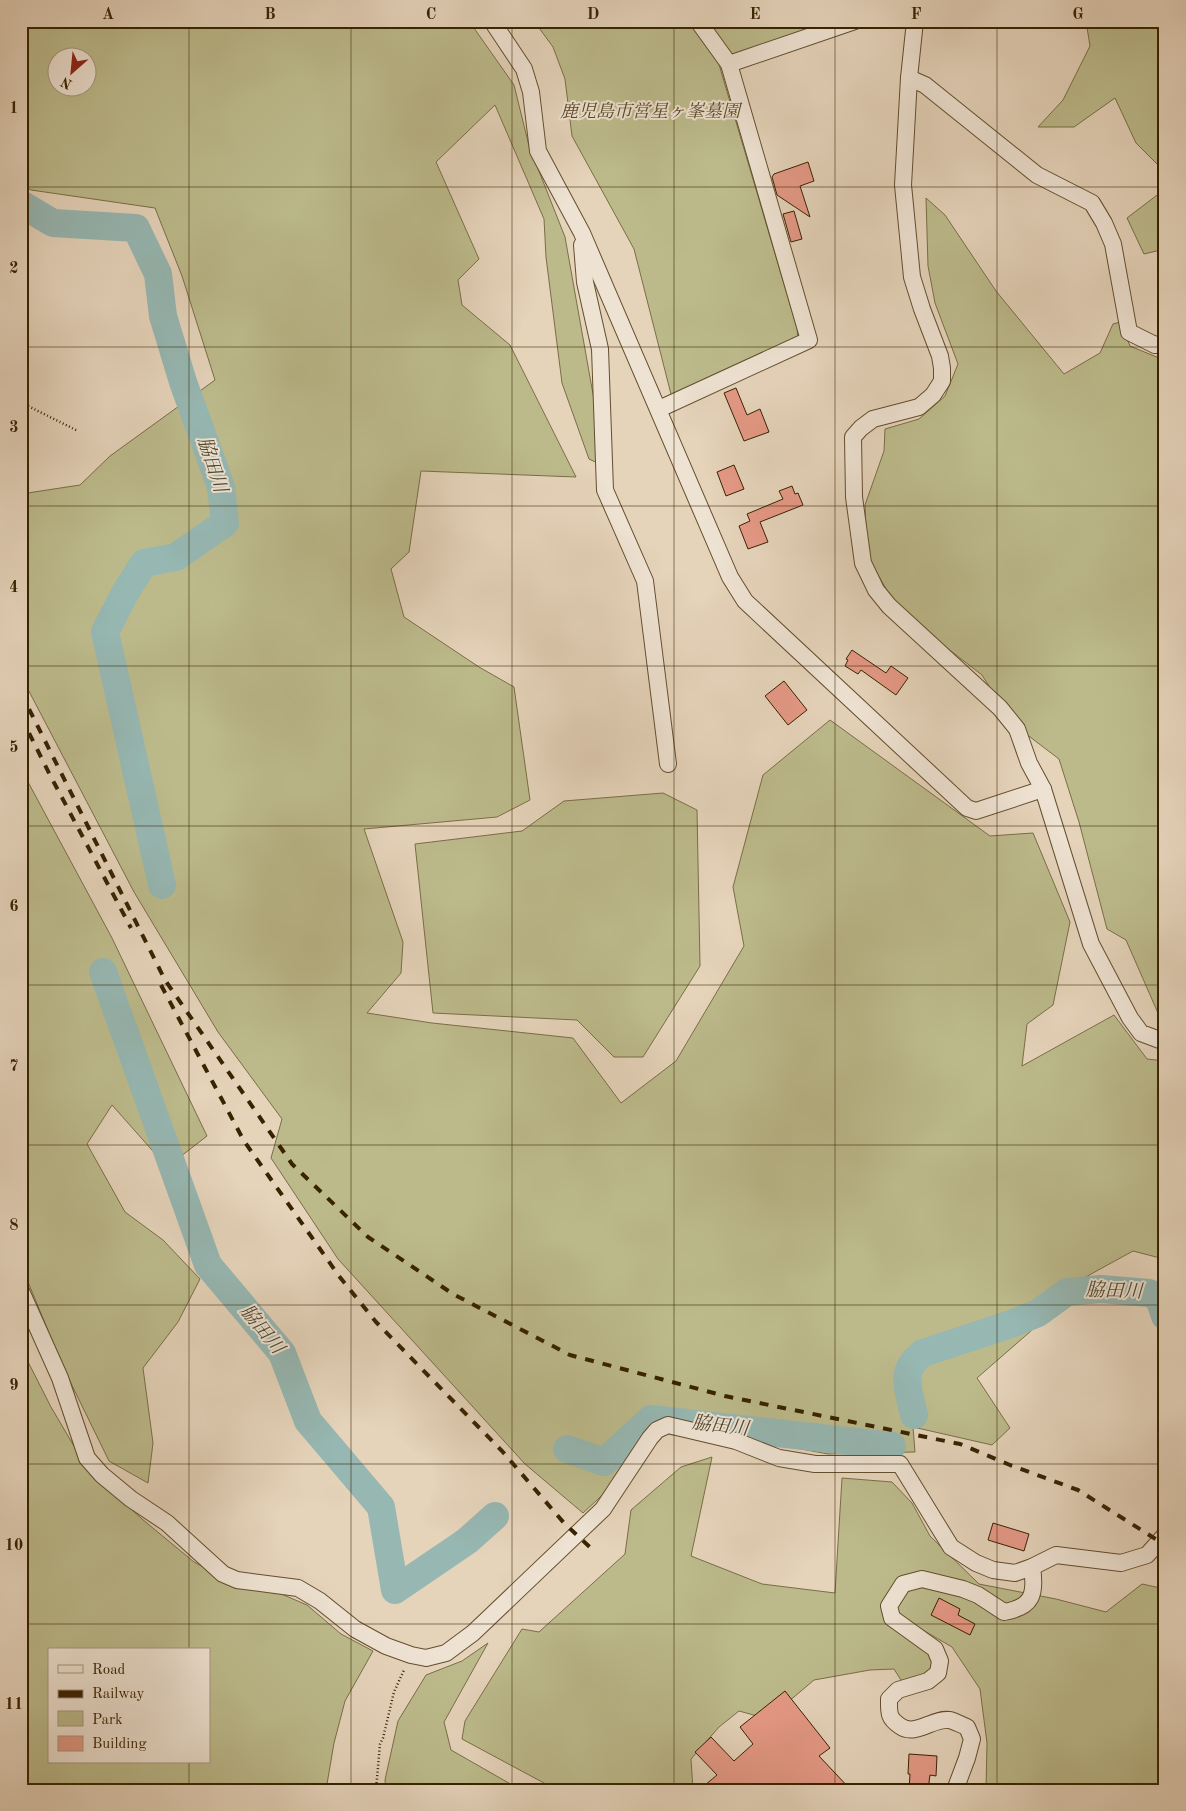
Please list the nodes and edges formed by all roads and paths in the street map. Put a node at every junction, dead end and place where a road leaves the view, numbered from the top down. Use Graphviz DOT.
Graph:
graph roads {
  1 [pos="492,21"];
  2 [pos="698,21"];
  3 [pos="855,21"];
  4 [pos="915,21"];
  5 [pos="729,64"];
  6 [pos="910,78"];
  7 [pos="582,233"];
  8 [pos="1165,344"];
  9 [pos="21,380"];
  10 [pos="659,409"];
  11 [pos="78,431"];
  12 [pos="668,764"];
  13 [pos="1043,789"];
  14 [pos="1165,1042"];
  15 [pos="21,1292"];
  16 [pos="1165,1536"];
  17 [pos="1032,1567"];
  18 [pos="411,1655"];
  19 [pos="376,1790"];
  20 [pos="955,1790"];
  1 -- 7 [label="street"];
  2 -- 5 [label="street"];
  3 -- 5 [label="street"];
  4 -- 6 [label="street"];
  5 -- 10 [label="street"];
  6 -- 8 [label="street"];
  6 -- 13 [label="street"];
  7 -- 10 [label="street"];
  7 -- 12 [label="street"];
  9 -- 11 [label="path"];
  10 -- 13 [label="street"];
  13 -- 14 [label="street"];
  15 -- 18 [label="street"];
  16 -- 17 [label="street"];
  17 -- 18 [label="street"];
  17 -- 20 [label="street"];
  18 -- 19 [label="path"];
}
